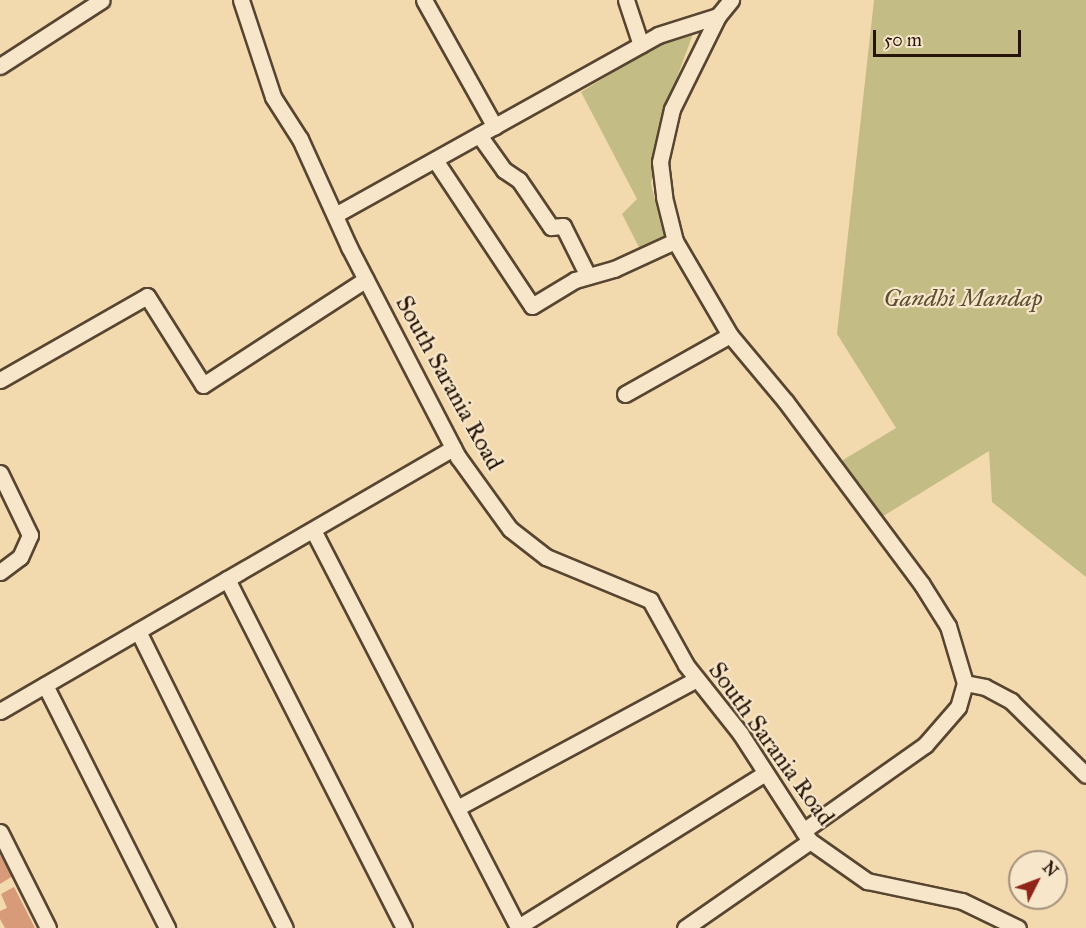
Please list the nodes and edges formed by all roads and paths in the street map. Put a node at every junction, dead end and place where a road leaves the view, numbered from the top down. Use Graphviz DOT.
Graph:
graph roads {
  1 [pos="102,0"];
  2 [pos="241,0"];
  3 [pos="424,0"];
  4 [pos="626,0"];
  5 [pos="731,0"];
  6 [pos="718,16"];
  7 [pos="640,45"];
  8 [pos="0,66"];
  9 [pos="495,126"];
  10 [pos="479,135"];
  11 [pos="435,160"];
  12 [pos="335,215"];
  13 [pos="675,241"];
  14 [pos="588,276"];
  15 [pos="366,279"];
  16 [pos="730,335"];
  17 [pos="0,380"];
  18 [pos="625,394"];
  19 [pos="453,448"];
  20 [pos="0,473"];
  21 [pos="313,530"];
  22 [pos="0,572"];
  23 [pos="227,579"];
  24 [pos="138,631"];
  25 [pos="697,679"];
  26 [pos="965,683"];
  27 [pos="45,685"];
  28 [pos="0,711"];
  29 [pos="764,774"];
  30 [pos="1086,775"];
  31 [pos="457,808"];
  32 [pos="0,832"];
  33 [pos="807,836"];
  34 [pos="700,923"];
  35 [pos="48,928"];
  36 [pos="167,928"];
  37 [pos="285,928"];
  38 [pos="404,928"];
  39 [pos="518,928"];
  40 [pos="685,928"];
  41 [pos="1018,928"];
  1 -- 8 [label="street"];
  2 -- 12 [label="street, South Sarania Road"];
  3 -- 9 [label="street"];
  4 -- 7 [label="street"];
  5 -- 6 [label="street"];
  6 -- 7 [label="street"];
  6 -- 13 [label="street"];
  7 -- 9 [label="street"];
  9 -- 10 [label="street"];
  10 -- 11 [label="street"];
  10 -- 14 [label="street"];
  11 -- 12 [label="street"];
  11 -- 14 [label="street"];
  12 -- 15 [label="street, South Sarania Road"];
  13 -- 14 [label="street"];
  13 -- 16 [label="street"];
  15 -- 17 [label="street"];
  15 -- 19 [label="street, South Sarania Road"];
  16 -- 18 [label="street"];
  16 -- 26 [label="street"];
  19 -- 21 [label="street"];
  19 -- 25 [label="street, South Sarania Road"];
  20 -- 22 [label="street"];
  21 -- 23 [label="street"];
  21 -- 31 [label="street"];
  23 -- 24 [label="street"];
  23 -- 38 [label="street"];
  24 -- 27 [label="street"];
  24 -- 37 [label="street"];
  25 -- 29 [label="street, South Sarania Road"];
  25 -- 31 [label="street"];
  26 -- 30 [label="street"];
  26 -- 33 [label="street"];
  27 -- 28 [label="street"];
  27 -- 36 [label="street"];
  29 -- 33 [label="street, South Sarania Road"];
  29 -- 39 [label="street"];
  31 -- 39 [label="street"];
  32 -- 35 [label="street"];
  33 -- 34 [label="street"];
  33 -- 41 [label="street, South Sarania Road"];
  34 -- 40 [label="street"];
}
